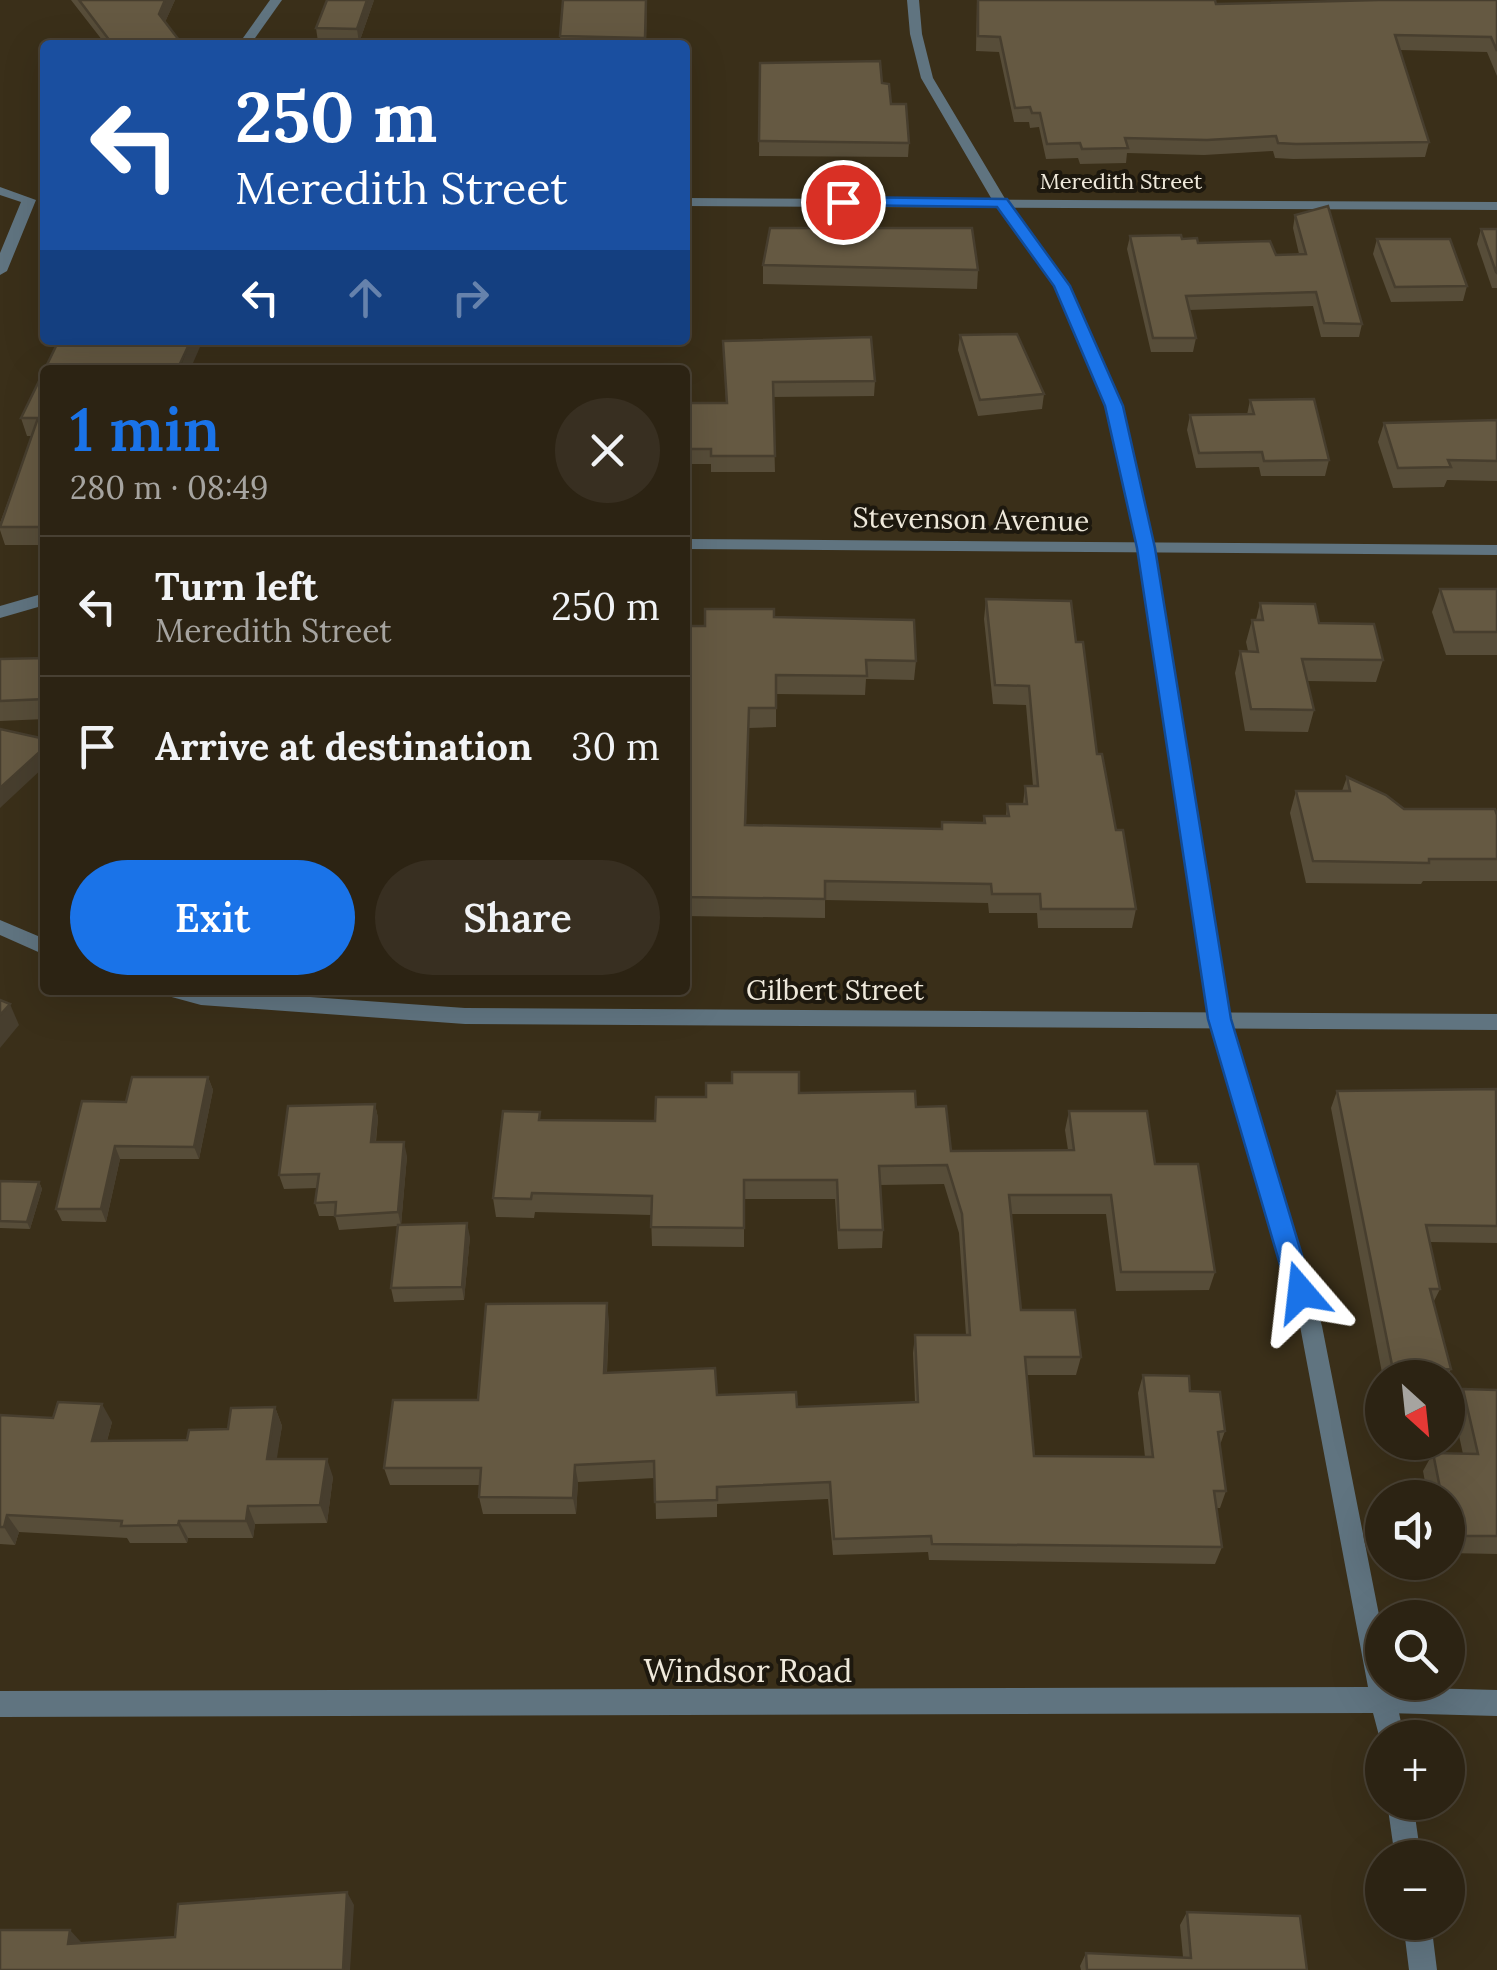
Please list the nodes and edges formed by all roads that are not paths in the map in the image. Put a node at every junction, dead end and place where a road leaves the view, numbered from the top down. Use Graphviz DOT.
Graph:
graph roads {
  1 [pos="276,0"];
  2 [pos="914,0"];
  3 [pos="248,40"];
  4 [pos="0,191"];
  5 [pos="40,197"];
  6 [pos="690,202"];
  7 [pos="1001,202"];
  8 [pos="1497,206"];
  9 [pos="0,272"];
  10 [pos="690,544"];
  11 [pos="1146,548"];
  12 [pos="1497,550"];
  13 [pos="40,600"];
  14 [pos="0,612"];
  15 [pos="0,926"];
  16 [pos="40,945"];
  17 [pos="193,995"];
  18 [pos="1220,1019"];
  19 [pos="1497,1022"];
  20 [pos="1366,1600"];
  21 [pos="1386,1700"];
  22 [pos="1497,1703"];
  23 [pos="0,1704"];
  24 [pos="1389,1720"];
  25 [pos="1420,1940"];
  26 [pos="1424,1970"];
  1 -- 3 [label="street"];
  2 -- 7 [label="street"];
  4 -- 5 [label="street"];
  5 -- 9 [label="street"];
  6 -- 7 [label="street, Meredith Street"];
  7 -- 8 [label="street, Meredith Street"];
  7 -- 11 [label="street"];
  10 -- 11 [label="street, Stevenson Avenue"];
  11 -- 12 [label="street, Stevenson Avenue"];
  11 -- 18 [label="street"];
  13 -- 14 [label="street"];
  15 -- 16 [label="street"];
  17 -- 18 [label="street, Gilbert Street"];
  18 -- 19 [label="street, Gilbert Street"];
  18 -- 20 [label="street"];
  21 -- 22 [label="street, Windsor Road"];
  21 -- 23 [label="street, Windsor Road"];
  21 -- 24 [label="street"];
  25 -- 26 [label="street"];
}
